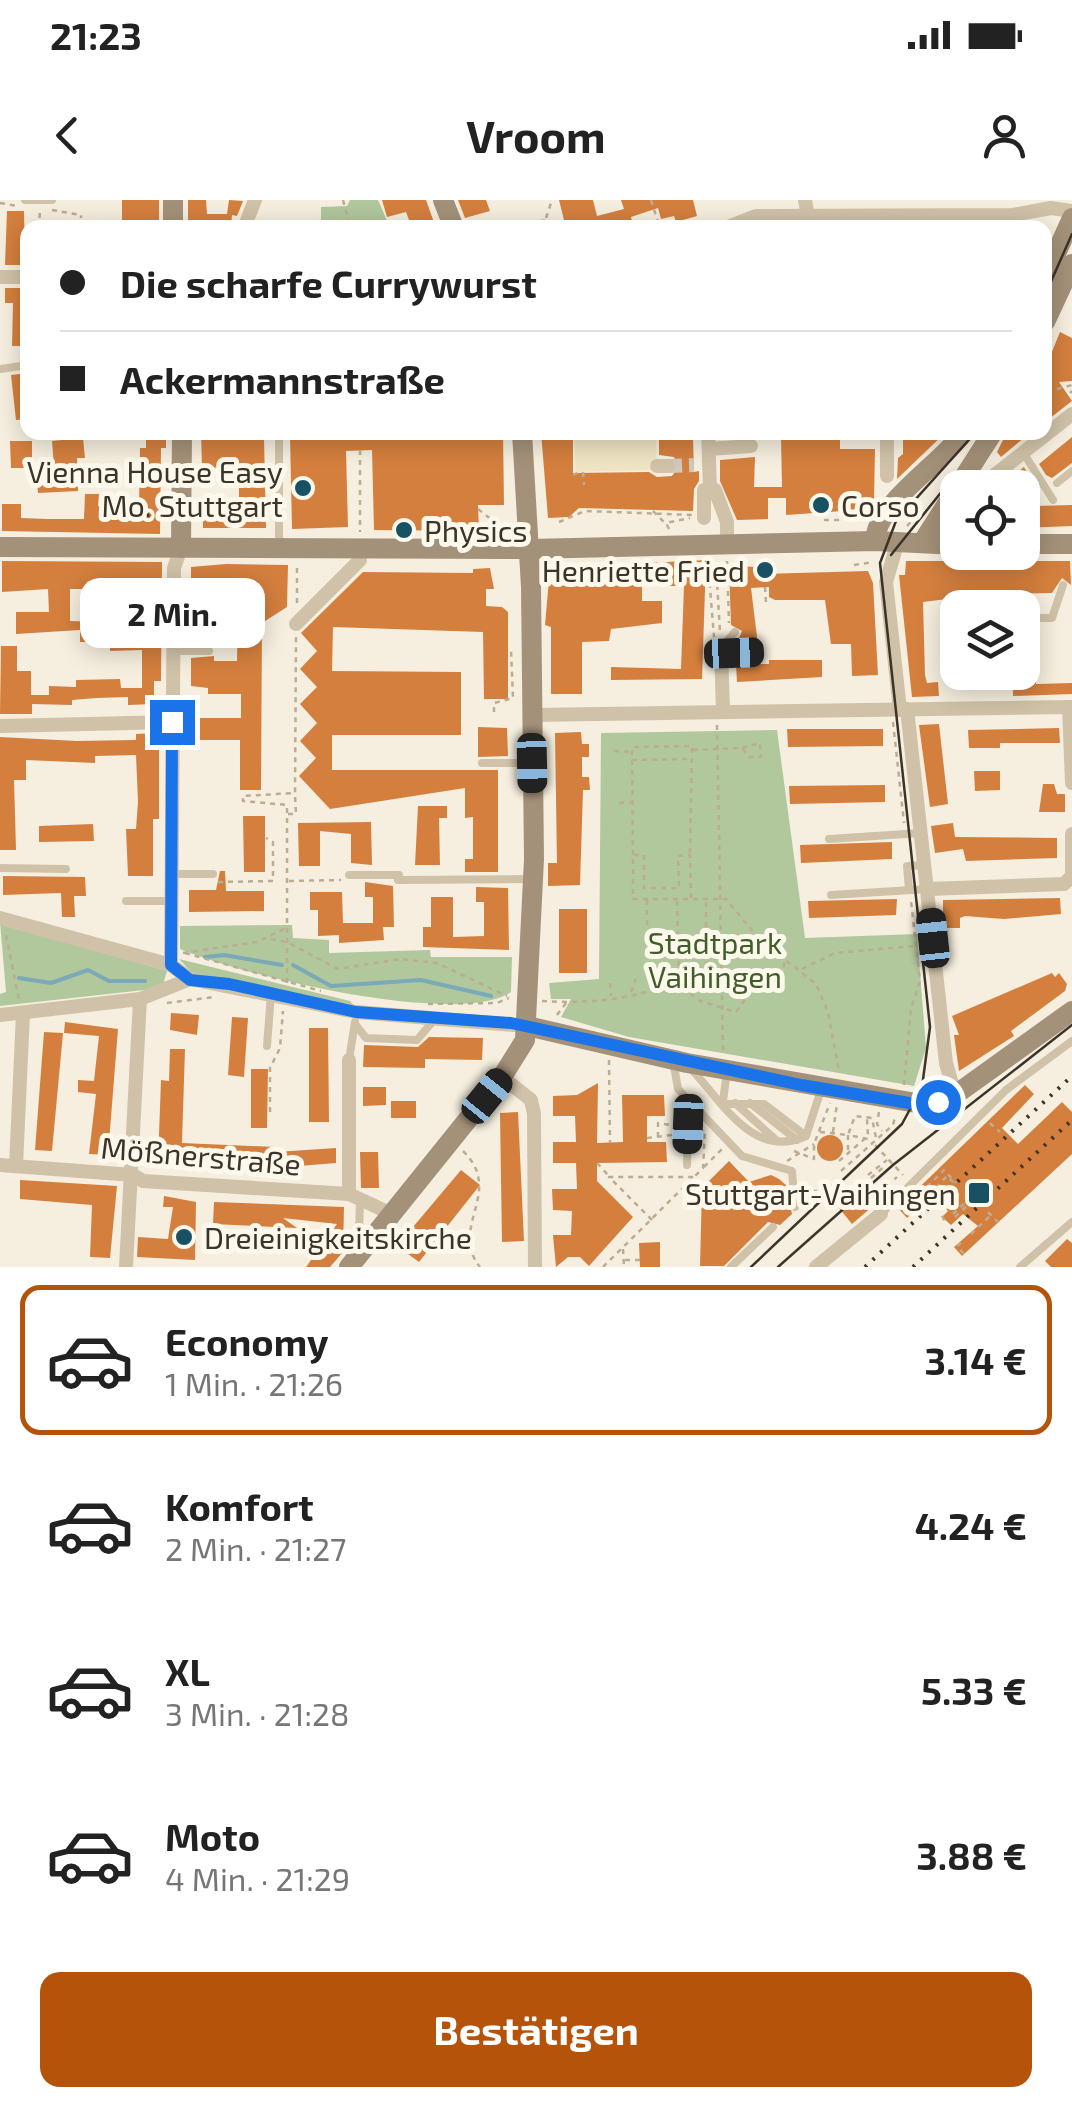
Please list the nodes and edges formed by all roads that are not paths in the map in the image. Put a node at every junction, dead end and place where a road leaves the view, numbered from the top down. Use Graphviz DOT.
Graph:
graph roads {
  1 [pos="25,200"];
  2 [pos="52,200"];
  3 [pos="805,200"];
  4 [pos="1072,214"];
  5 [pos="808,216"];
  6 [pos="739,220"];
  7 [pos="880,220"];
  8 [pos="917,220"];
  9 [pos="1052,261"];
  10 [pos="1072,264"];
  11 [pos="1052,307"];
  12 [pos="182,440"];
  13 [pos="279,440"];
  14 [pos="523,440"];
  15 [pos="707,440"];
  16 [pos="888,440"];
  17 [pos="956,440"];
  18 [pos="988,440"];
  19 [pos="1041,440"];
  20 [pos="751,446"];
  21 [pos="1023,452"];
  22 [pos="704,460"];
  23 [pos="1000,470"];
  24 [pos="1072,471"];
  25 [pos="886,476"];
  26 [pos="1057,483"];
  27 [pos="710,490"];
  28 [pos="1052,500"];
  29 [pos="704,518"];
  30 [pos="902,533"];
  31 [pos="922,543"];
  32 [pos="940,544"];
  33 [pos="1040,546"];
  34 [pos="0,547"];
  35 [pos="181,548"];
  36 [pos="360,548"];
  37 [pos="530,549"];
  38 [pos="1066,549"];
  39 [pos="874,551"];
  40 [pos="286,552"];
  41 [pos="727,553"];
  42 [pos="1063,585"];
  43 [pos="1040,618"];
  44 [pos="296,624"];
  45 [pos="736,632"];
  46 [pos="718,648"];
  47 [pos="173,651"];
  48 [pos="209,652"];
  49 [pos="756,652"];
  50 [pos="1070,707"];
  51 [pos="900,710"];
  52 [pos="532,714"];
  53 [pos="720,718"];
  54 [pos="172,722"];
  55 [pos="0,726"];
  56 [pos="482,763"];
  57 [pos="532,763"];
  58 [pos="1072,783"];
  59 [pos="922,834"];
  60 [pos="1072,834"];
  61 [pos="830,840"];
  62 [pos="924,865"];
  63 [pos="0,868"];
  64 [pos="66,870"];
  65 [pos="172,874"];
  66 [pos="214,874"];
  67 [pos="349,875"];
  68 [pos="410,880"];
  69 [pos="524,882"];
  70 [pos="928,888"];
  71 [pos="910,890"];
  72 [pos="830,895"];
  73 [pos="171,900"];
  74 [pos="126,901"];
  75 [pos="3,918"];
  76 [pos="171,965"];
  77 [pos="190,980"];
  78 [pos="281,995"];
  79 [pos="141,1003"];
  80 [pos="1072,1011"];
  81 [pos="23,1012"];
  82 [pos="0,1016"];
  83 [pos="437,1017"];
  84 [pos="355,1018"];
  85 [pos="527,1026"];
  86 [pos="1072,1040"];
  87 [pos="267,1046"];
  88 [pos="349,1060"];
  89 [pos="680,1062"];
  90 [pos="725,1064"];
  91 [pos="502,1078"];
  92 [pos="831,1083"];
  93 [pos="955,1095"];
  94 [pos="736,1103"];
  95 [pos="723,1104"];
  96 [pos="750,1104"];
  97 [pos="696,1109"];
  98 [pos="797,1140"];
  99 [pos="812,1140"];
  100 [pos="777,1141"];
  101 [pos="687,1165"];
  102 [pos="8,1166"];
  103 [pos="133,1176"];
  104 [pos="354,1196"];
  105 [pos="795,1206"];
  106 [pos="392,1214"];
  107 [pos="881,1214"];
  108 [pos="1072,1222"];
  109 [pos="773,1226"];
  110 [pos="368,1244"];
  111 [pos="126,1267"];
  112 [pos="349,1267"];
  113 [pos="535,1267"];
  114 [pos="731,1267"];
  115 [pos="816,1267"];
  116 [pos="1020,1267"];
  1 -- 2 [label="lane"];
  3 -- 5 [label="street"];
  4 -- 8 [label="street"];
  4 -- 9 [label="main road"];
  5 -- 6 [label="street"];
  5 -- 7 [label="street"];
  10 -- 11 [label="main road"];
  12 -- 35 [label="main road"];
  13 -- 40 [label="lane"];
  14 -- 37 [label="main road"];
  15 -- 22 [label="street"];
  16 -- 25 [label="street"];
  17 -- 39 [label="main road"];
  18 -- 31 [label="main road"];
  19 -- 21 [label="street"];
  20 -- 22 [label="street"];
  21 -- 23 [label="street"];
  21 -- 28 [label="lane"];
  22 -- 27 [label="street"];
  24 -- 26 [label="lane"];
  27 -- 29 [label="street"];
  27 -- 41 [label="street"];
  30 -- 31 [label="main road"];
  30 -- 39 [label="main road"];
  30 -- 51 [label="street"];
  31 -- 32 [label="main road"];
  33 -- 38 [label="main road"];
  34 -- 35 [label="main road"];
  35 -- 40 [label="main road"];
  35 -- 47 [label="street"];
  36 -- 37 [label="main road"];
  36 -- 40 [label="main road"];
  36 -- 44 [label="street"];
  37 -- 41 [label="main road"];
  37 -- 52 [label="main road"];
  39 -- 41 [label="main road"];
  42 -- 43 [label="lane"];
  45 -- 46 [label="lane"];
  46 -- 49 [label="lane"];
  46 -- 53 [label="street"];
  47 -- 48 [label="lane"];
  47 -- 54 [label="street"];
  50 -- 51 [label="street"];
  50 -- 58 [label="street"];
  51 -- 53 [label="street"];
  51 -- 59 [label="street"];
  52 -- 53 [label="street"];
  52 -- 57 [label="main road"];
  54 -- 55 [label="street"];
  54 -- 65 [label="street"];
  56 -- 57 [label="lane"];
  57 -- 69 [label="main road"];
  59 -- 61 [label="lane"];
  59 -- 62 [label="street"];
  60 -- 70 [label="street"];
  62 -- 70 [label="street"];
  62 -- 71 [label="lane"];
  63 -- 64 [label="lane"];
  65 -- 66 [label="lane"];
  65 -- 73 [label="street"];
  67 -- 68 [label="lane"];
  68 -- 69 [label="lane"];
  68 -- 69 [label="lane"];
  69 -- 85 [label="main road"];
  70 -- 71 [label="lane"];
  70 -- 93 [label="street"];
  71 -- 72 [label="lane"];
  73 -- 74 [label="lane"];
  73 -- 76 [label="street"];
  75 -- 76 [label="street"];
  76 -- 77 [label="street"];
  77 -- 78 [label="street"];
  77 -- 79 [label="street"];
  78 -- 84 [label="street"];
  78 -- 87 [label="lane"];
  79 -- 81 [label="street"];
  79 -- 103 [label="street"];
  80 -- 93 [label="main road"];
  81 -- 82 [label="street"];
  81 -- 102 [label="street"];
  83 -- 84 [label="street"];
  83 -- 84 [label="lane"];
  83 -- 85 [label="street"];
  84 -- 88 [label="lane"];
  85 -- 89 [label="main road"];
  85 -- 91 [label="main road"];
  86 -- 107 [label="lane"];
  88 -- 104 [label="street"];
  89 -- 90 [label="main road"];
  89 -- 95 [label="lane"];
  89 -- 97 [label="lane"];
  90 -- 92 [label="main road"];
  90 -- 95 [label="lane"];
  91 -- 106 [label="main road"];
  91 -- 113 [label="street"];
  92 -- 93 [label="main road"];
  92 -- 99 [label="lane"];
  94 -- 95 [label="lane"];
  94 -- 96 [label="lane"];
  94 -- 100 [label="lane"];
  95 -- 100 [label="lane"];
  96 -- 98 [label="lane"];
  96 -- 99 [label="lane"];
  97 -- 101 [label="lane"];
  97 -- 105 [label="lane"];
  98 -- 99 [label="lane"];
  98 -- 100 [label="lane"];
  102 -- 103 [label="street, Mößnerstraße"];
  103 -- 104 [label="street, Mößnerstraße"];
  103 -- 111 [label="street"];
  104 -- 106 [label="street, Mößnerstraße"];
  104 -- 110 [label="lane"];
  106 -- 110 [label="main road"];
  107 -- 115 [label="street"];
  108 -- 116 [label="lane"];
  109 -- 114 [label="lane"];
  110 -- 112 [label="main road"];
}
